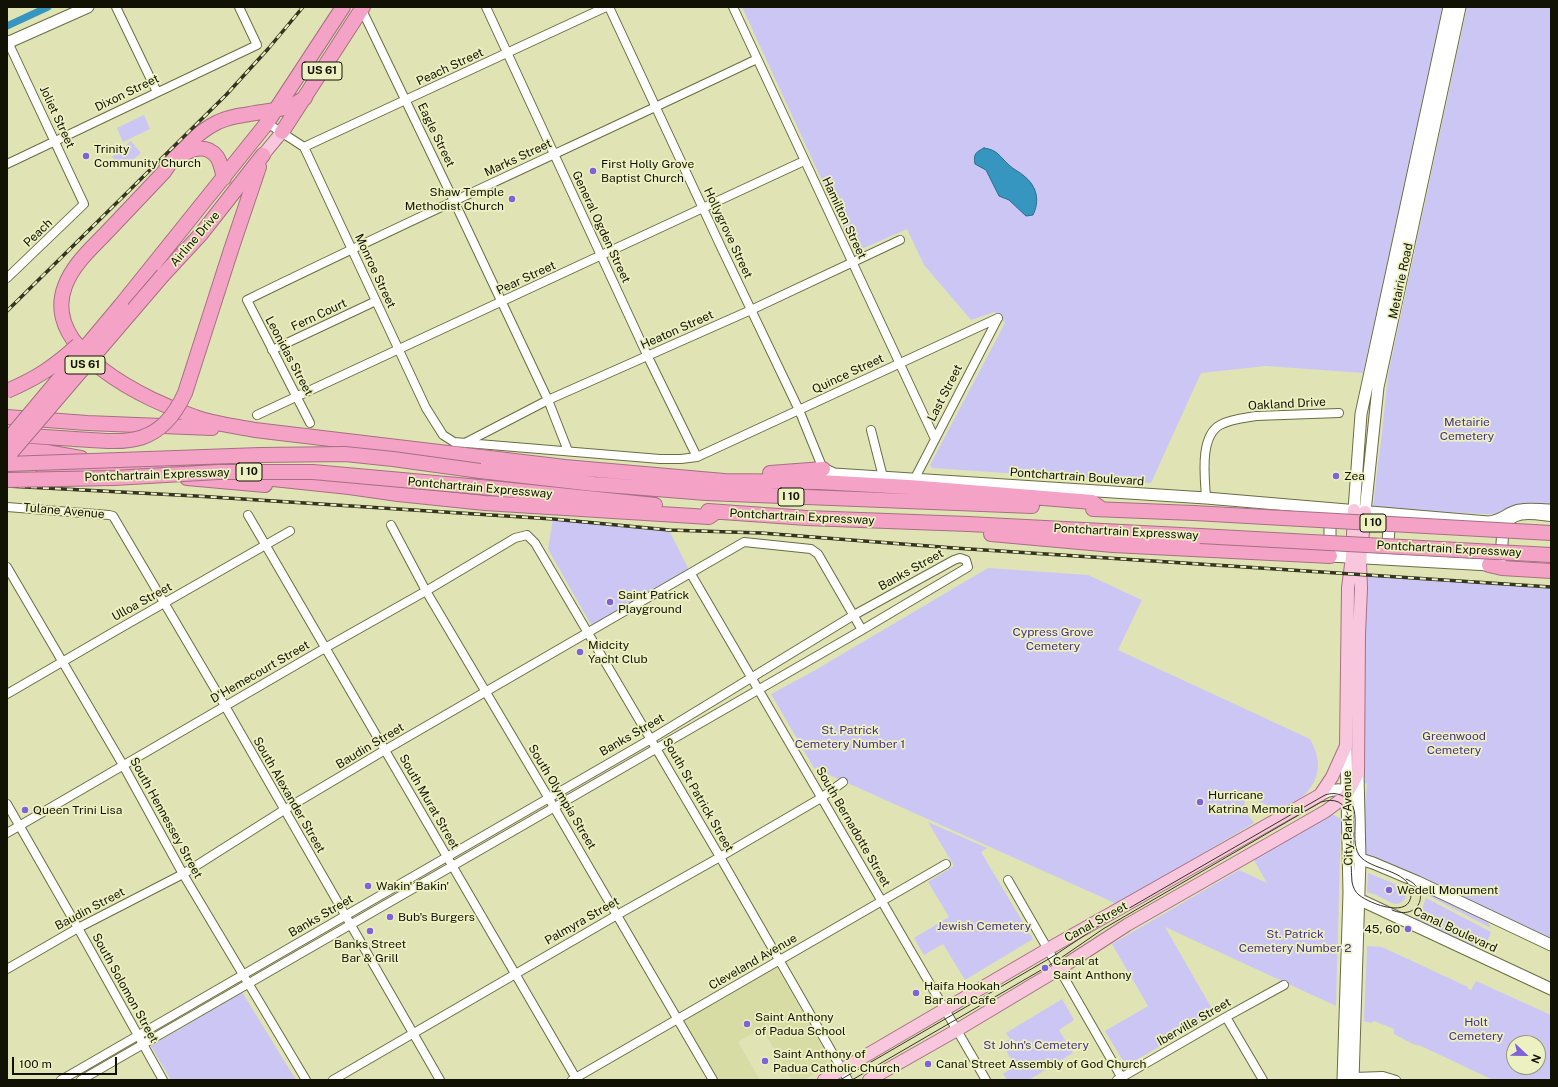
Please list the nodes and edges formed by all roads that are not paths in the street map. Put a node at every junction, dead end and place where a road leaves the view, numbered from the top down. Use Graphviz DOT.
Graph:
graph roads {
  1 [pos="88,7"];
  2 [pos="116,7"];
  3 [pos="239,7"];
  4 [pos="342,7"];
  5 [pos="361,7"];
  6 [pos="486,7"];
  7 [pos="606,7"];
  8 [pos="609,7"];
  9 [pos="733,7"];
  10 [pos="1449,7"];
  11 [pos="1460,7"];
  12 [pos="7,42"];
  13 [pos="506,54"];
  14 [pos="757,59"];
  15 [pos="157,92"];
  16 [pos="305,98"];
  17 [pos="405,100"];
  18 [pos="656,108"];
  19 [pos="277,110"];
  20 [pos="267,123"];
  21 [pos="282,132"];
  22 [pos="55,141"];
  23 [pos="304,147"];
  24 [pos="263,155"];
  25 [pos="554,155"];
  26 [pos="804,161"];
  27 [pos="7,164"];
  28 [pos="164,172"];
  29 [pos="224,178"];
  30 [pos="454,200"];
  31 [pos="84,204"];
  32 [pos="703,208"];
  33 [pos="900,240"];
  34 [pos="352,248"];
  35 [pos="602,256"];
  36 [pos="851,262"];
  37 [pos="158,271"];
  38 [pos="7,278"];
  39 [pos="247,300"];
  40 [pos="376,301"];
  41 [pos="502,302"];
  42 [pos="120,305"];
  43 [pos="750,310"];
  44 [pos="998,318"];
  45 [pos="272,350"];
  46 [pos="399,350"];
  47 [pos="648,357"];
  48 [pos="899,363"];
  49 [pos="7,390"];
  50 [pos="297,397"];
  51 [pos="548,400"];
  52 [pos="800,410"];
  53 [pos="1339,413"];
  54 [pos="1361,414"];
  55 [pos="257,415"];
  56 [pos="1376,416"];
  57 [pos="7,417"];
  58 [pos="310,423"];
  59 [pos="255,430"];
  60 [pos="871,430"];
  61 [pos="7,435"];
  62 [pos="935,439"];
  63 [pos="450,440"];
  64 [pos="7,441"];
  65 [pos="464,444"];
  66 [pos="568,451"];
  67 [pos="7,457"];
  68 [pos="697,457"];
  69 [pos="824,469"];
  70 [pos="7,470"];
  71 [pos="644,474"];
  72 [pos="883,477"];
  73 [pos="7,480"];
  74 [pos="914,480"];
  75 [pos="398,494"];
  76 [pos="1206,498"];
  77 [pos="7,507"];
  78 [pos="1330,508"];
  79 [pos="1102,509"];
  80 [pos="1551,510"];
  81 [pos="1359,511"];
  82 [pos="716,512"];
  83 [pos="1390,514"];
  84 [pos="248,515"];
  85 [pos="1551,517"];
  86 [pos="117,522"];
  87 [pos="968,524"];
  88 [pos="1499,525"];
  89 [pos="391,526"];
  90 [pos="290,532"];
  91 [pos="1551,533"];
  92 [pos="527,535"];
  93 [pos="265,545"];
  94 [pos="1551,555"];
  95 [pos="1330,556"];
  96 [pos="1356,557"];
  97 [pos="1386,559"];
  98 [pos="1489,565"];
  99 [pos="7,566"];
  100 [pos="1551,571"];
  101 [pos="691,574"];
  102 [pos="900,590"];
  103 [pos="426,591"];
  104 [pos="908,602"];
  105 [pos="164,604"];
  106 [pos="854,615"];
  107 [pos="862,630"];
  108 [pos="588,633"];
  109 [pos="325,648"];
  110 [pos="63,663"];
  111 [pos="752,678"];
  112 [pos="759,690"];
  113 [pos="485,692"];
  114 [pos="7,694"];
  115 [pos="225,706"];
  116 [pos="651,738"];
  117 [pos="1346,746"];
  118 [pos="657,748"];
  119 [pos="385,750"];
  120 [pos="124,765"];
  121 [pos="1358,773"];
  122 [pos="843,782"];
  123 [pos="1347,793"];
  124 [pos="1320,795"];
  125 [pos="548,797"];
  126 [pos="821,798"];
  127 [pos="7,804"];
  128 [pos="555,808"];
  129 [pos="284,810"];
  130 [pos="1326,811"];
  131 [pos="1359,811"];
  132 [pos="1348,820"];
  133 [pos="20,825"];
  134 [pos="7,833"];
  135 [pos="1237,842"];
  136 [pos="1349,856"];
  137 [pos="720,857"];
  138 [pos="447,858"];
  139 [pos="1245,858"];
  140 [pos="1360,859"];
  141 [pos="946,864"];
  142 [pos="452,867"];
  143 [pos="183,874"];
  144 [pos="1008,880"];
  145 [pos="1349,893"];
  146 [pos="1359,900"];
  147 [pos="882,901"];
  148 [pos="617,915"];
  149 [pos="345,916"];
  150 [pos="350,924"];
  151 [pos="78,928"];
  152 [pos="1551,945"];
  153 [pos="1048,949"];
  154 [pos="779,961"];
  155 [pos="1059,968"];
  156 [pos="7,969"];
  157 [pos="515,974"];
  158 [pos="246,979"];
  159 [pos="1284,985"];
  160 [pos="1551,989"];
  161 [pos="946,1010"];
  162 [pos="1226,1017"];
  163 [pos="678,1018"];
  164 [pos="917,1027"];
  165 [pos="957,1030"];
  166 [pos="413,1034"];
  167 [pos="138,1036"];
  168 [pos="142,1044"];
  169 [pos="927,1046"];
  170 [pos="845,1075"];
  171 [pos="575,1079"];
  172 [pos="1120,1079"];
  173 [pos="1346,1079"];
  174 [pos="61,1080"];
  175 [pos="81,1080"];
  176 [pos="163,1080"];
  177 [pos="306,1080"];
  178 [pos="333,1080"];
  179 [pos="440,1080"];
  180 [pos="713,1080"];
  181 [pos="824,1080"];
  182 [pos="868,1080"];
  183 [pos="986,1080"];
  184 [pos="1263,1080"];
  185 [pos="1396,1080"];
  1 -- 12 [label="main road"];
  2 -- 15 [label="street"];
  3 -- 15 [label="street, Dixon Street"];
  4 -- 19 [label="highway, Airline Drive / US 61"];
  5 -- 16 [label="highway, Airline Drive / US 61"];
  5 -- 17 [label="street, Eagle Street"];
  6 -- 13 [label="street, General Ogden Street"];
  7 -- 13 [label="street, Peach Street"];
  8 -- 18 [label="street, Hollygrove Street"];
  9 -- 14 [label="street, Hamilton Street"];
  10 -- 54 [label="main road, Metairie Road"];
  11 -- 56 [label="main road, Metairie Road"];
  12 -- 22 [label="street, Joliet Street"];
  13 -- 17 [label="street, Peach Street"];
  13 -- 25 [label="street, General Ogden Street"];
  14 -- 18 [label="street, Marks Street"];
  14 -- 26 [label="street, Hamilton Street"];
  15 -- 22 [label="street, Dixon Street"];
  16 -- 19 [label="highway"];
  16 -- 21 [label="highway, Airline Drive / US 61"];
  17 -- 23 [label="street, Peach Street"];
  17 -- 30 [label="street, Eagle Street"];
  18 -- 25 [label="street, Marks Street"];
  18 -- 32 [label="street, Hollygrove Street"];
  19 -- 20 [label="highway, Airline Drive / US 61"];
  19 -- 28 [label="highway"];
  20 -- 21 [label="street"];
  20 -- 29 [label="highway, Airline Drive / US 61"];
  21 -- 23 [label="street"];
  21 -- 24 [label="main road, Airline Drive / US 61"];
  22 -- 27 [label="street, Dixon Street"];
  22 -- 31 [label="street, Joliet Street"];
  23 -- 34 [label="street, Monroe Street"];
  24 -- 37 [label="highway, Airline Drive / US 61"];
  24 -- 61 [label="highway, bridge"];
  25 -- 30 [label="street, Marks Street"];
  25 -- 35 [label="street, General Ogden Street"];
  26 -- 32 [label="street, Pear Street"];
  26 -- 36 [label="street, Hamilton Street"];
  28 -- 29 [label="highway"];
  28 -- 59 [label="highway"];
  29 -- 37 [label="highway, Airline Drive / US 61"];
  30 -- 34 [label="street, Marks Street"];
  30 -- 41 [label="street, Eagle Street"];
  31 -- 38 [label="street, Peach"];
  32 -- 35 [label="street, Pear Street"];
  32 -- 43 [label="street, Hollygrove Street"];
  33 -- 36 [label="street, Heaton Street"];
  34 -- 39 [label="street, Marks Street"];
  34 -- 40 [label="street, Monroe Street"];
  35 -- 41 [label="street, Pear Street"];
  35 -- 47 [label="street, General Ogden Street"];
  36 -- 43 [label="street, Heaton Street"];
  36 -- 48 [label="street, Hamilton Street"];
  37 -- 42 [label="highway, Airline Drive / US 61"];
  37 -- 67 [label="highway, Airline Drive / US 61, bridge"];
  39 -- 45 [label="street, Leonidas Street"];
  40 -- 45 [label="street, Fern Court"];
  40 -- 46 [label="street, Monroe Street"];
  41 -- 46 [label="street, Pear Street"];
  41 -- 51 [label="street, Eagle Street"];
  42 -- 49 [label="highway, bridge"];
  42 -- 64 [label="highway, Airline Drive / US 61, bridge"];
  43 -- 47 [label="street, Heaton Street"];
  43 -- 52 [label="street, Hollygrove Street"];
  44 -- 48 [label="street, Quince Street"];
  44 -- 62 [label="street, Last Street"];
  45 -- 50 [label="street, Leonidas Street"];
  46 -- 50 [label="street, Pear Street"];
  46 -- 63 [label="street, Monroe Street"];
  47 -- 51 [label="street, Heaton Street"];
  47 -- 68 [label="street, General Ogden Street"];
  48 -- 52 [label="street, Quince Street"];
  48 -- 62 [label="street, Hamilton Street"];
  50 -- 55 [label="street, Pear Street"];
  50 -- 58 [label="street, Leonidas Street"];
  51 -- 65 [label="street, Heaton Street"];
  51 -- 66 [label="street, Eagle Street"];
  52 -- 68 [label="street, Quince Street"];
  52 -- 69 [label="street, Hollygrove Street"];
  53 -- 76 [label="street, Oakland Drive"];
  54 -- 56 [label="street"];
  54 -- 81 [label="main road, Metairie Road"];
  56 -- 81 [label="main road, Metairie Road"];
  57 -- 59 [label="highway, bridge"];
  59 -- 71 [label="highway"];
  60 -- 72 [label="street"];
  62 -- 74 [label="street, Last Street"];
  63 -- 65 [label="street, Quince Street"];
  65 -- 66 [label="street, Quince Street"];
  66 -- 68 [label="street, Quince Street"];
  67 -- 75 [label="highway, bridge"];
  67 -- 79 [label="highway, Pontchartrain Expressway / I 10, bridge"];
  69 -- 71 [label="highway"];
  69 -- 72 [label="main road, Pontchartrain Boulevard"];
  70 -- 75 [label="highway, bridge"];
  71 -- 79 [label="highway"];
  72 -- 74 [label="main road, Pontchartrain Boulevard"];
  73 -- 82 [label="highway, Pontchartrain Expressway / I 10, bridge"];
  74 -- 76 [label="main road, Pontchartrain Boulevard"];
  75 -- 82 [label="highway"];
  76 -- 78 [label="main road, Pontchartrain Boulevard"];
  77 -- 86 [label="street, Tulane Avenue"];
  78 -- 81 [label="main road, Pontchartrain Boulevard"];
  78 -- 95 [label="main road"];
  79 -- 91 [label="highway, Pontchartrain Expressway / I 10, bridge"];
  80 -- 88 [label="main road, Pontchartrain Boulevard"];
  81 -- 83 [label="main road, Pontchartrain Boulevard"];
  81 -- 96 [label="main road, Metairie Road"];
  82 -- 87 [label="highway, Pontchartrain Expressway / I 10"];
  83 -- 88 [label="main road, Pontchartrain Boulevard"];
  83 -- 97 [label="main road"];
  84 -- 93 [label="street, South Murat Street"];
  85 -- 88 [label="street"];
  86 -- 105 [label="street, South Alexander Street"];
  87 -- 94 [label="highway, Pontchartrain Expressway / I 10, bridge"];
  87 -- 95 [label="highway"];
  88 -- 98 [label="main road"];
  89 -- 103 [label="street, South Olympia Street"];
  90 -- 93 [label="street, Ulloa Street"];
  92 -- 103 [label="street, D'Hemecourt Street"];
  92 -- 108 [label="street, South St Patrick Street"];
  93 -- 105 [label="street, Ulloa Street"];
  93 -- 109 [label="street, South Murat Street"];
  95 -- 96 [label="main road"];
  96 -- 97 [label="main road"];
  96 -- 117 [label="main road, City Park Avenue"];
  96 -- 121 [label="main road, City Park Avenue"];
  97 -- 98 [label="main road"];
  98 -- 100 [label="highway"];
  99 -- 110 [label="street, South Hennessey Street"];
  101 -- 106 [label="street, Baudin Street"];
  101 -- 108 [label="street, Baudin Street"];
  101 -- 111 [label="street, South Bernadotte Street"];
  102 -- 104 [label="street"];
  102 -- 104 [label="street, Banks Street"];
  102 -- 106 [label="street, Banks Street"];
  103 -- 109 [label="street, D'Hemecourt Street"];
  103 -- 113 [label="street, South Olympia Street"];
  104 -- 107 [label="street, Banks Street"];
  105 -- 110 [label="street, Ulloa Street"];
  105 -- 115 [label="street, South Alexander Street"];
  106 -- 107 [label="street"];
  106 -- 111 [label="street, Banks Street"];
  107 -- 112 [label="street, Banks Street"];
  108 -- 113 [label="street, Baudin Street"];
  108 -- 116 [label="street, South St Patrick Street"];
  109 -- 115 [label="street, D'Hemecourt Street"];
  109 -- 119 [label="street, South Murat Street"];
  110 -- 114 [label="street, Ulloa Street"];
  110 -- 120 [label="street, South Hennessey Street"];
  111 -- 112 [label="street, South Bernadotte Street"];
  111 -- 116 [label="street, Banks Street"];
  112 -- 118 [label="street, Banks Street"];
  112 -- 126 [label="street, South Bernadotte Street"];
  113 -- 119 [label="street, Baudin Street"];
  113 -- 125 [label="street, South Olympia Street"];
  115 -- 120 [label="street, D'Hemecourt Street"];
  115 -- 129 [label="street, South Alexander Street"];
  116 -- 118 [label="street, South St Patrick Street"];
  116 -- 125 [label="street, Banks Street"];
  117 -- 123 [label="main road, City Park Avenue"];
  117 -- 124 [label="main road, Canal Street"];
  118 -- 128 [label="street, Banks Street"];
  118 -- 137 [label="street, South St Patrick Street"];
  119 -- 129 [label="street, Baudin Street"];
  119 -- 138 [label="street, South Murat Street"];
  120 -- 133 [label="street, D'Hemecourt Street"];
  120 -- 143 [label="street, South Hennessey Street"];
  121 -- 123 [label="main road, Canal Street"];
  121 -- 131 [label="main road, City Park Avenue"];
  122 -- 126 [label="street, Palmyra Street"];
  123 -- 124 [label="main road"];
  123 -- 130 [label="main road, Canal Street"];
  123 -- 131 [label="main road"];
  123 -- 132 [label="main road, City Park Avenue"];
  124 -- 135 [label="main road, Canal Street"];
  125 -- 128 [label="street, South Olympia Street"];
  125 -- 138 [label="street, Banks Street"];
  126 -- 137 [label="street, Palmyra Street"];
  126 -- 147 [label="street, South Bernadotte Street"];
  127 -- 133 [label="street, South Solomon Street"];
  128 -- 142 [label="street, Banks Street"];
  128 -- 148 [label="street, South Olympia Street"];
  129 -- 143 [label="street, Baudin Street"];
  129 -- 149 [label="street, South Alexander Street"];
  130 -- 132 [label="main road"];
  130 -- 139 [label="main road, Canal Street"];
  131 -- 140 [label="main road, City Park Avenue"];
  132 -- 136 [label="main road, City Park Avenue"];
  133 -- 134 [label="street, D'Hemecourt Street"];
  133 -- 151 [label="street, South Solomon Street"];
  135 -- 139 [label="main road"];
  135 -- 153 [label="main road, Canal Street"];
  136 -- 140 [label="main road"];
  136 -- 145 [label="main road, City Park Avenue"];
  137 -- 148 [label="street, Palmyra Street"];
  137 -- 154 [label="street, South St Patrick Street"];
  138 -- 142 [label="street, South Murat Street"];
  138 -- 149 [label="street, Banks Street"];
  139 -- 155 [label="main road, Canal Street"];
  140 -- 146 [label="main road, City Park Avenue"];
  140 -- 152 [label="main road"];
  141 -- 147 [label="street, Cleveland Avenue"];
  142 -- 150 [label="street, Banks Street"];
  142 -- 157 [label="street, South Murat Street"];
  143 -- 151 [label="street, Baudin Street"];
  143 -- 158 [label="street, South Hennessey Street"];
  144 -- 153 [label="street"];
  145 -- 146 [label="main road, Canal Boulevard"];
  145 -- 173 [label="main road, City Park Avenue"];
  146 -- 160 [label="main road, Canal Boulevard"];
  146 -- 173 [label="main road, City Park Avenue"];
  147 -- 154 [label="street, Cleveland Avenue"];
  147 -- 161 [label="street, South Bernadotte Street"];
  148 -- 157 [label="street, Palmyra Street"];
  148 -- 163 [label="street, South Olympia Street"];
  149 -- 150 [label="street, South Alexander Street"];
  149 -- 158 [label="street, Banks Street"];
  150 -- 158 [label="street, Banks Street"];
  150 -- 166 [label="street, South Alexander Street"];
  151 -- 156 [label="street, Baudin Street"];
  151 -- 167 [label="street, South Solomon Street"];
  153 -- 155 [label="street"];
  153 -- 161 [label="main road, Canal Street"];
  154 -- 163 [label="street, Cleveland Avenue"];
  154 -- 170 [label="street, South St Patrick Street"];
  155 -- 165 [label="main road, Canal Street"];
  155 -- 172 [label="street"];
  157 -- 166 [label="street, Palmyra Street"];
  157 -- 171 [label="street, South Murat Street"];
  158 -- 167 [label="street, Banks Street"];
  158 -- 168 [label="street, Banks Street"];
  158 -- 177 [label="street, South Hennessey Street"];
  159 -- 162 [label="street, Iberville Street"];
  161 -- 164 [label="main road, Canal Street"];
  161 -- 165 [label="street, South Bernadotte Street"];
  162 -- 172 [label="street, Iberville Street"];
  162 -- 184 [label="street"];
  163 -- 171 [label="street, Cleveland Avenue"];
  163 -- 180 [label="street, South Olympia Street"];
  164 -- 169 [label="main road"];
  164 -- 170 [label="main road, Canal Street"];
  165 -- 169 [label="main road, Canal Street"];
  165 -- 183 [label="street, South Bernadotte Street"];
  166 -- 178 [label="street, Palmyra Street"];
  166 -- 179 [label="street, South Alexander Street"];
  167 -- 168 [label="street, South Solomon Street"];
  167 -- 174 [label="street, Banks Street"];
  168 -- 175 [label="street, Banks Street"];
  168 -- 176 [label="street, South Solomon Street"];
  169 -- 182 [label="main road, Canal Street"];
  170 -- 181 [label="main road, Canal Street"];
  173 -- 185 [label="street"];
}
